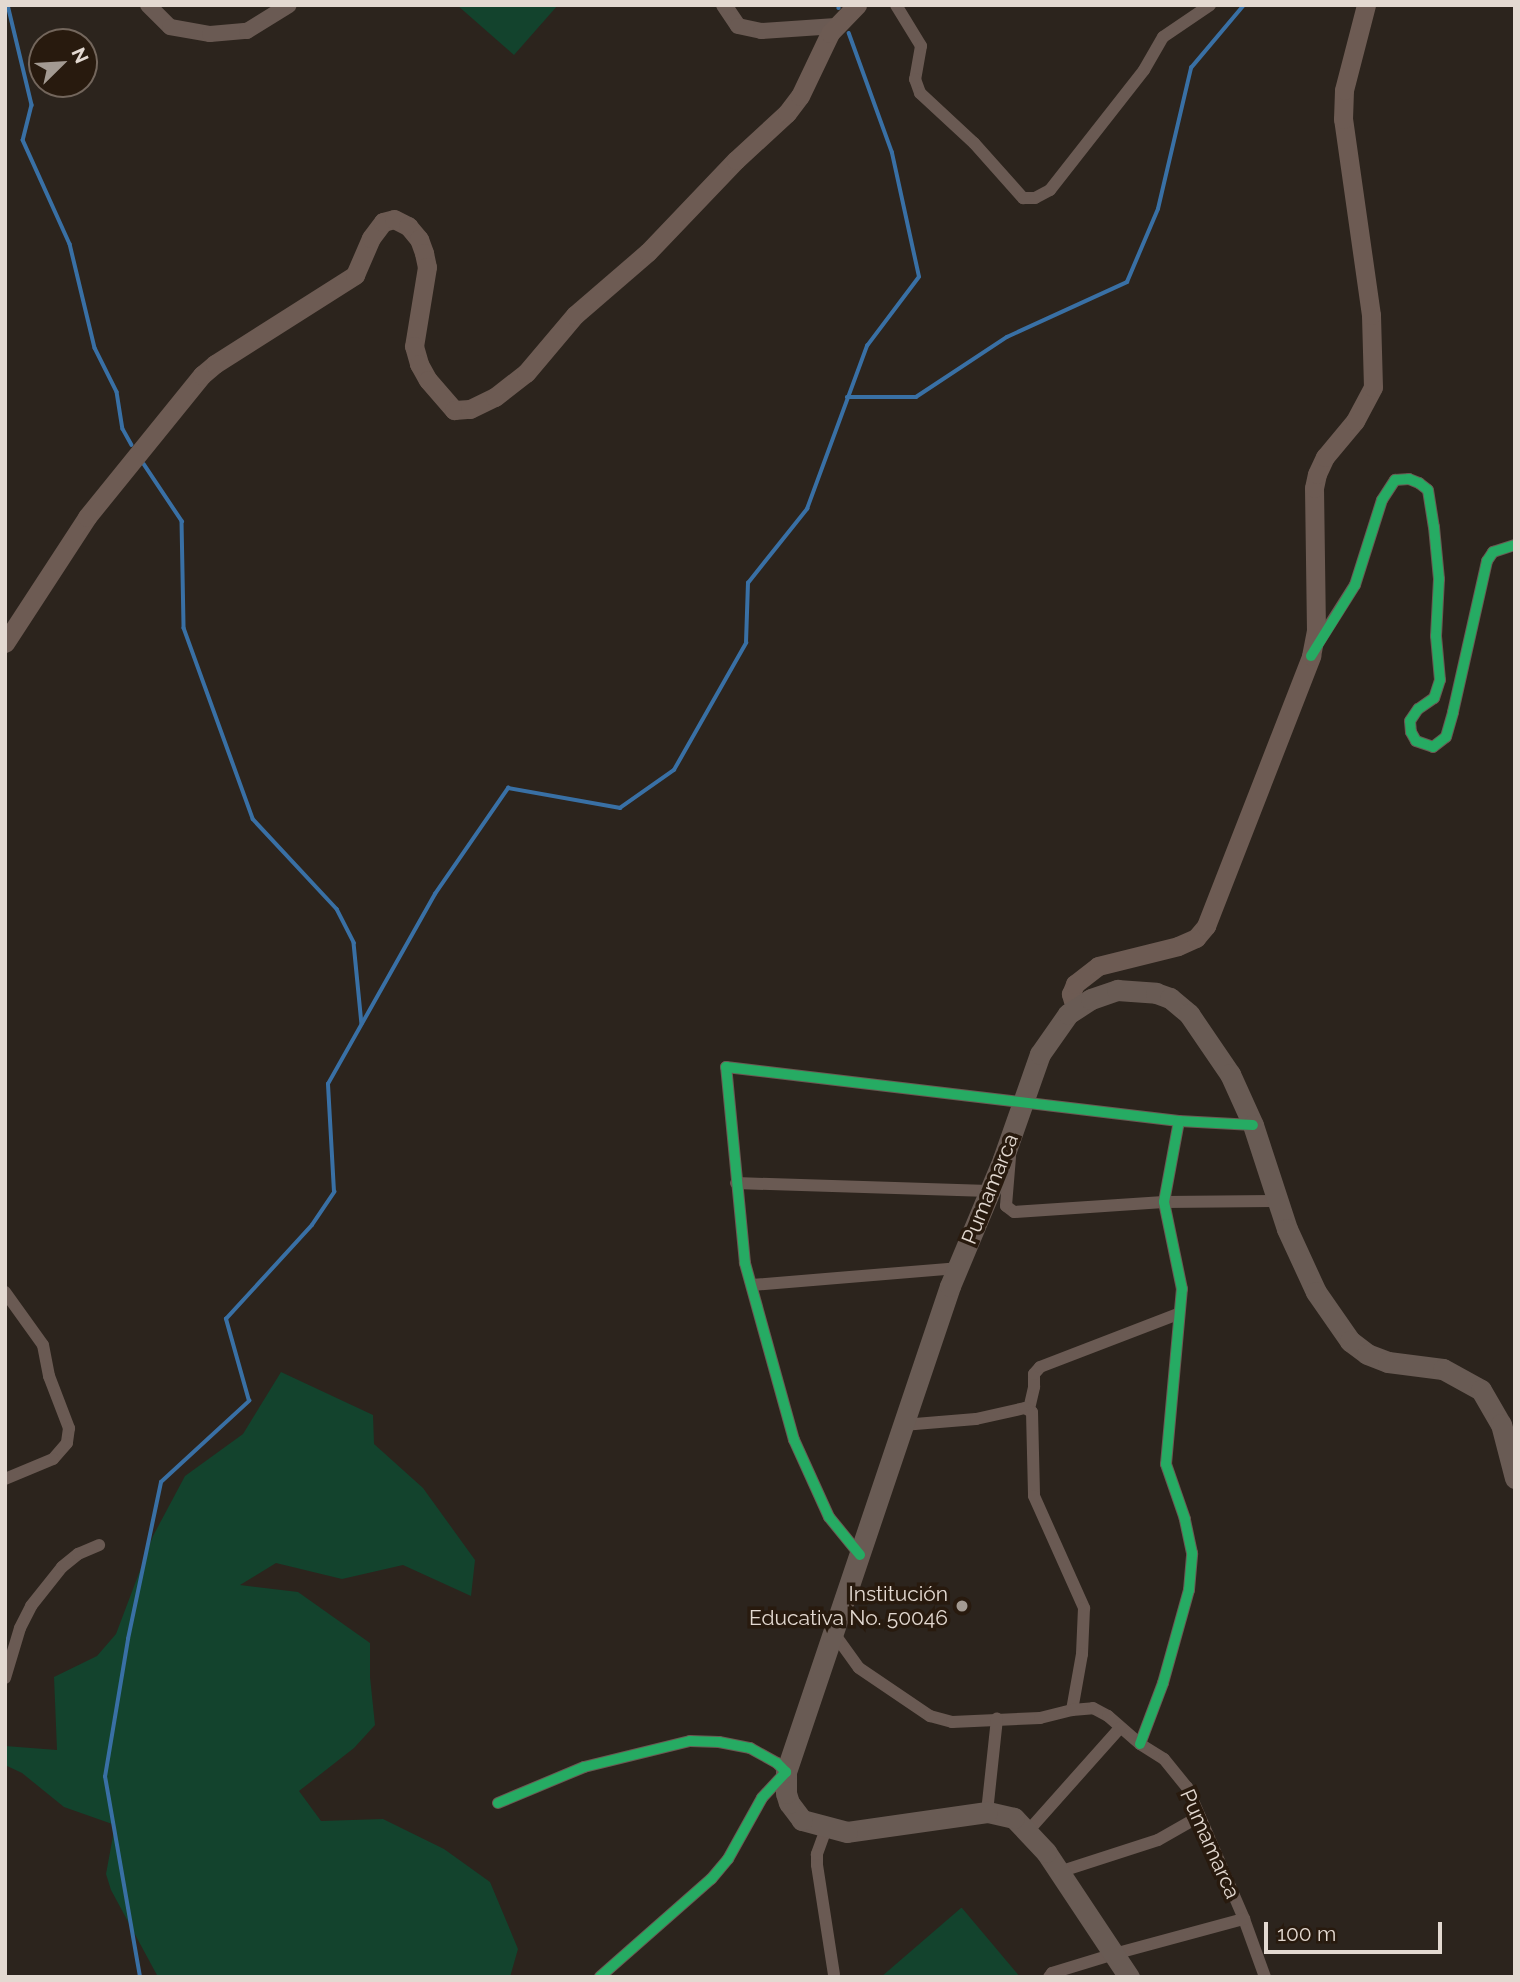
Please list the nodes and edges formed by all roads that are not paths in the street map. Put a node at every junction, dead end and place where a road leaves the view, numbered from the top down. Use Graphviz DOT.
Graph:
graph roads {
  1 [pos="148,5"];
  2 [pos="289,5"];
  3 [pos="724,5"];
  4 [pos="857,5"];
  5 [pos="896,5"];
  6 [pos="1210,5"];
  7 [pos="1366,5"];
  8 [pos="836,26"];
  9 [pos="1515,545"];
  10 [pos="5,643"];
  11 [pos="1311,656"];
  12 [pos="1075,1007"];
  13 [pos="1028,1102"];
  14 [pos="1179,1121"];
  15 [pos="1253,1125"];
  16 [pos="736,1183"];
  17 [pos="989,1191"];
  18 [pos="1277,1201"];
  19 [pos="1164,1202"];
  20 [pos="957,1268"];
  21 [pos="752,1285"];
  22 [pos="5,1293"];
  23 [pos="1178,1314"];
  24 [pos="1029,1409"];
  25 [pos="902,1425"];
  26 [pos="1515,1478"];
  27 [pos="5,1479"];
  28 [pos="99,1545"];
  29 [pos="860,1555"];
  30 [pos="833,1632"];
  31 [pos="5,1678"];
  32 [pos="1072,1710"];
  33 [pos="997,1719"];
  34 [pos="1120,1728"];
  35 [pos="1140,1744"];
  36 [pos="786,1772"];
  37 [pos="498,1803"];
  38 [pos="987,1812"];
  39 [pos="1200,1816"];
  40 [pos="827,1829"];
  41 [pos="1029,1830"];
  42 [pos="1059,1872"];
  43 [pos="1244,1919"];
  44 [pos="1114,1954"];
  45 [pos="834,1975"];
  46 [pos="1264,1975"];
  47 [pos="600,1977"];
  48 [pos="1049,1977"];
  49 [pos="1129,1977"];
  1 -- 2 [label="street"];
  3 -- 8 [label="street"];
  4 -- 8 [label="main road"];
  5 -- 6 [label="street"];
  7 -- 11 [label="main road"];
  8 -- 10 [label="main road"];
  9 -- 11 [label="street"];
  11 -- 12 [label="main road"];
  12 -- 13 [label="main road, Pumamarca"];
  12 -- 15 [label="main road, Pumamarca"];
  13 -- 14 [label="street"];
  13 -- 16 [label="street"];
  13 -- 17 [label="main road, Pumamarca"];
  13 -- 19 [label="street"];
  14 -- 15 [label="street"];
  14 -- 19 [label="street"];
  15 -- 18 [label="main road, Pumamarca"];
  16 -- 17 [label="street"];
  16 -- 21 [label="street"];
  17 -- 20 [label="main road, Pumamarca"];
  18 -- 19 [label="street"];
  18 -- 26 [label="main road, Pumamarca"];
  19 -- 23 [label="street"];
  20 -- 21 [label="street"];
  20 -- 25 [label="main road, Pumamarca"];
  21 -- 29 [label="street"];
  22 -- 27 [label="street"];
  23 -- 24 [label="street"];
  23 -- 35 [label="street"];
  24 -- 25 [label="street"];
  24 -- 32 [label="street"];
  25 -- 29 [label="main road, Pumamarca"];
  28 -- 31 [label="street"];
  29 -- 30 [label="main road, Pumamarca"];
  30 -- 33 [label="street, Pumamarca"];
  30 -- 36 [label="main road, Pumamarca"];
  32 -- 33 [label="street, Pumamarca"];
  32 -- 34 [label="street, Pumamarca"];
  33 -- 38 [label="street"];
  34 -- 35 [label="street, Pumamarca"];
  34 -- 41 [label="street"];
  35 -- 39 [label="street, Pumamarca"];
  36 -- 37 [label="street"];
  36 -- 40 [label="main road, Pumamarca"];
  36 -- 47 [label="street"];
  38 -- 40 [label="main road, Pumamarca"];
  38 -- 41 [label="main road, Pumamarca"];
  39 -- 42 [label="street"];
  39 -- 43 [label="street, Pumamarca"];
  40 -- 45 [label="street"];
  41 -- 42 [label="main road, Pumamarca"];
  42 -- 44 [label="main road, Pumamarca"];
  43 -- 44 [label="street"];
  43 -- 46 [label="street, Pumamarca"];
  44 -- 48 [label="street"];
  44 -- 49 [label="main road, Pumamarca"];
}
